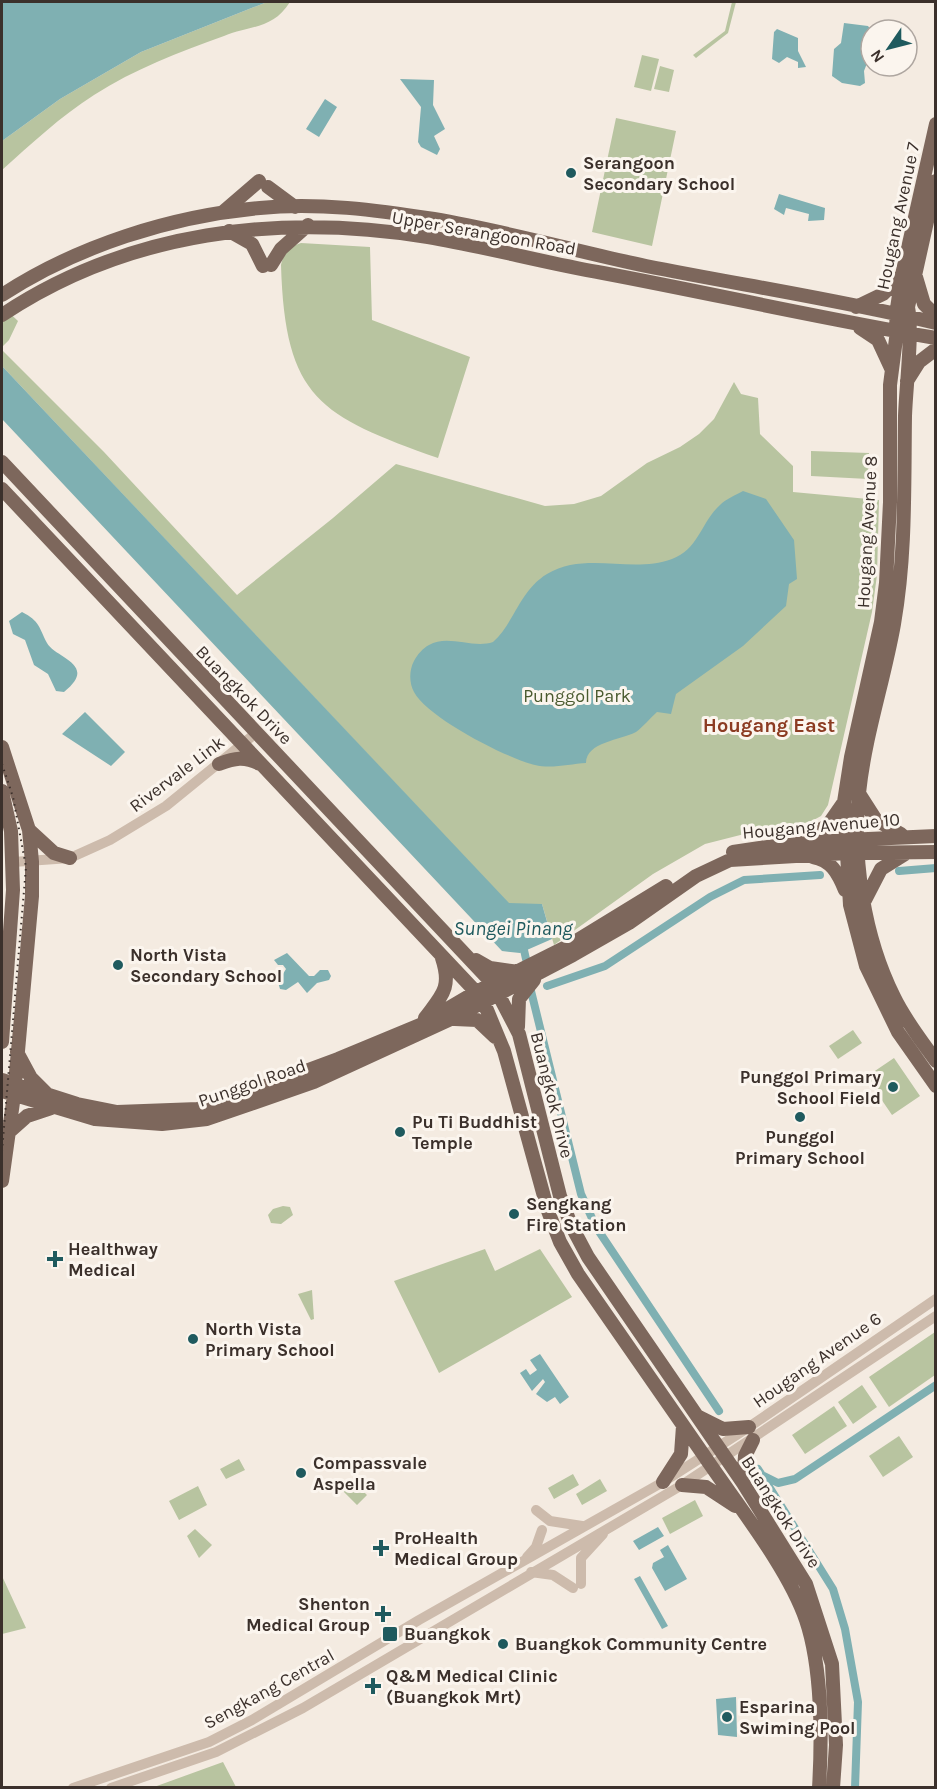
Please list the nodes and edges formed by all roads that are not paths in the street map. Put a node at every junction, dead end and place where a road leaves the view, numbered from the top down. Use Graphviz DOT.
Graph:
graph roads {
  1 [pos="936,124"];
  2 [pos="936,181"];
  3 [pos="296,208"];
  4 [pos="222,213"];
  5 [pos="308,225"];
  6 [pos="228,231"];
  7 [pos="915,269"];
  8 [pos="902,275"];
  9 [pos="2,296"];
  10 [pos="856,307"];
  11 [pos="2,315"];
  12 [pos="903,316"];
  13 [pos="936,316"];
  14 [pos="850,323"];
  15 [pos="936,323"];
  16 [pos="903,332"];
  17 [pos="936,338"];
  18 [pos="936,349"];
  19 [pos="891,368"];
  20 [pos="906,383"];
  21 [pos="2,462"];
  22 [pos="2,489"];
  23 [pos="256,733"];
  24 [pos="243,744"];
  25 [pos="2,747"];
  26 [pos="219,764"];
  27 [pos="264,767"];
  28 [pos="2,791"];
  29 [pos="859,794"];
  30 [pos="844,802"];
  31 [pos="29,830"];
  32 [pos="904,836"];
  33 [pos="936,836"];
  34 [pos="801,842"];
  35 [pos="852,846"];
  36 [pos="908,852"];
  37 [pos="936,852"];
  38 [pos="808,856"];
  39 [pos="70,858"];
  40 [pos="13,862"];
  41 [pos="32,862"];
  42 [pos="865,900"];
  43 [pos="850,905"];
  44 [pos="461,950"];
  45 [pos="441,954"];
  46 [pos="519,972"];
  47 [pos="540,974"];
  48 [pos="496,989"];
  49 [pos="479,997"];
  50 [pos="451,1019"];
  51 [pos="420,1024"];
  52 [pos="2,1026"];
  53 [pos="519,1034"];
  54 [pos="2,1042"];
  55 [pos="504,1051"];
  56 [pos="17,1052"];
  57 [pos="936,1061"];
  58 [pos="936,1086"];
  59 [pos="8,1088"];
  60 [pos="49,1102"];
  61 [pos="9,1132"];
  62 [pos="2,1181"];
  63 [pos="936,1299"];
  64 [pos="936,1316"];
  65 [pos="694,1414"];
  66 [pos="683,1426"];
  67 [pos="751,1434"];
  68 [pos="721,1453"];
  69 [pos="708,1462"];
  70 [pos="663,1482"];
  71 [pos="743,1483"];
  72 [pos="682,1485"];
  73 [pos="536,1510"];
  74 [pos="743,1513"];
  75 [pos="614,1523"];
  76 [pos="587,1525"];
  77 [pos="542,1530"];
  78 [pos="523,1562"];
  79 [pos="531,1572"];
  80 [pos="73,1788"];
  81 [pos="111,1788"];
  82 [pos="819,1788"];
  83 [pos="833,1788"];
  1 -- 8 [label="main road, Hougang Avenue 7"];
  2 -- 7 [label="main road, Hougang Avenue 7"];
  3 -- 4 [label="main road, Upper Serangoon Road"];
  3 -- 4 [label="main road"];
  3 -- 10 [label="main road, Upper Serangoon Road"];
  4 -- 9 [label="main road, Upper Serangoon Road"];
  5 -- 6 [label="main road, Upper Serangoon Road"];
  5 -- 6 [label="main road"];
  5 -- 14 [label="main road, Upper Serangoon Road"];
  6 -- 11 [label="main road, Upper Serangoon Road"];
  7 -- 12 [label="main road, Hougang Avenue 7"];
  7 -- 13 [label="main road"];
  8 -- 10 [label="main road"];
  8 -- 12 [label="main road, Hougang Avenue 7"];
  10 -- 12 [label="main road, Upper Serangoon Road"];
  12 -- 15 [label="main road, Upper Serangoon Road"];
  12 -- 16 [label="main road, Hougang Avenue 8"];
  14 -- 16 [label="main road, Upper Serangoon Road"];
  14 -- 19 [label="main road"];
  16 -- 17 [label="main road, Upper Serangoon Road"];
  16 -- 19 [label="main road, Hougang Avenue 8"];
  16 -- 20 [label="main road, Hougang Avenue 8"];
  18 -- 20 [label="main road"];
  19 -- 30 [label="main road, Hougang Avenue 8"];
  20 -- 29 [label="main road, Hougang Avenue 8"];
  21 -- 23 [label="main road, Buangkok Drive"];
  22 -- 24 [label="main road, Buangkok Drive"];
  23 -- 24 [label="street, Rivervale Link"];
  23 -- 44 [label="main road, Buangkok Drive"];
  24 -- 26 [label="street, Rivervale Link"];
  24 -- 27 [label="main road, Buangkok Drive"];
  25 -- 31 [label="main road"];
  26 -- 27 [label="main road"];
  26 -- 39 [label="street, Rivervale Link"];
  27 -- 45 [label="main road, Buangkok Drive"];
  28 -- 40 [label="main road"];
  29 -- 32 [label="main road"];
  29 -- 35 [label="main road, Hougang Avenue 8"];
  30 -- 34 [label="main road"];
  30 -- 35 [label="main road, Hougang Avenue 8"];
  31 -- 39 [label="main road"];
  31 -- 41 [label="main road"];
  32 -- 33 [label="main road, Hougang Avenue 10"];
  32 -- 35 [label="main road, Hougang Avenue 10"];
  34 -- 35 [label="main road, Hougang Avenue 10"];
  34 -- 46 [label="main road, Hougang Avenue 10"];
  35 -- 36 [label="main road, Hougang Avenue 10"];
  35 -- 38 [label="main road, Hougang Avenue 10"];
  35 -- 42 [label="main road, Hougang Avenue 8"];
  35 -- 43 [label="main road, Hougang Avenue 8"];
  36 -- 37 [label="main road, Hougang Avenue 10"];
  36 -- 42 [label="main road"];
  38 -- 43 [label="main road"];
  38 -- 47 [label="main road, Hougang Avenue 10"];
  39 -- 41 [label="street, Rivervale Link"];
  40 -- 41 [label="street, Rivervale Link"];
  40 -- 52 [label="main road"];
  41 -- 56 [label="main road"];
  42 -- 57 [label="main road, Hougang Avenue 8"];
  43 -- 58 [label="main road, Hougang Avenue 8"];
  44 -- 46 [label="main road"];
  44 -- 48 [label="main road, Buangkok Drive"];
  45 -- 49 [label="main road, Buangkok Drive"];
  45 -- 51 [label="main road"];
  46 -- 48 [label="main road, Hougang Avenue 10"];
  47 -- 48 [label="main road, Hougang Avenue 10"];
  47 -- 53 [label="main road"];
  48 -- 49 [label="main road, Punggol Road"];
  48 -- 53 [label="main road, Buangkok Drive"];
  49 -- 50 [label="main road, Punggol Road"];
  49 -- 51 [label="main road, Punggol Road"];
  49 -- 55 [label="main road, Buangkok Drive"];
  50 -- 55 [label="main road"];
  50 -- 60 [label="main road, Punggol Road"];
  51 -- 60 [label="main road, Punggol Road"];
  52 -- 54 [label="main road"];
  53 -- 65 [label="main road, Buangkok Drive"];
  55 -- 66 [label="main road, Buangkok Drive"];
  56 -- 59 [label="main road"];
  56 -- 60 [label="main road"];
  59 -- 60 [label="main road, Punggol Road"];
  59 -- 61 [label="main road"];
  60 -- 61 [label="main road"];
  61 -- 62 [label="main road"];
  63 -- 67 [label="street, Hougang Avenue 6"];
  64 -- 67 [label="street, Hougang Avenue 6"];
  65 -- 67 [label="main road"];
  65 -- 68 [label="main road, Buangkok Drive"];
  66 -- 69 [label="main road, Buangkok Drive"];
  66 -- 70 [label="main road"];
  67 -- 68 [label="street, Hougang Avenue 6"];
  67 -- 71 [label="main road"];
  68 -- 69 [label="street, Sengkang Central"];
  68 -- 71 [label="main road, Buangkok Drive"];
  69 -- 70 [label="street, Sengkang Central"];
  69 -- 72 [label="street, Sengkang Central"];
  69 -- 74 [label="main road, Buangkok Drive"];
  70 -- 76 [label="street, Sengkang Central"];
  71 -- 83 [label="main road, Buangkok Drive"];
  72 -- 74 [label="main road"];
  72 -- 75 [label="street, Sengkang Central"];
  73 -- 76 [label="street"];
  74 -- 82 [label="main road, Buangkok Drive"];
  75 -- 79 [label="street, Sengkang Central"];
  75 -- 79 [label="street"];
  76 -- 78 [label="street, Sengkang Central"];
  77 -- 78 [label="street"];
  78 -- 80 [label="street, Sengkang Central"];
  79 -- 81 [label="street, Sengkang Central"];
}
